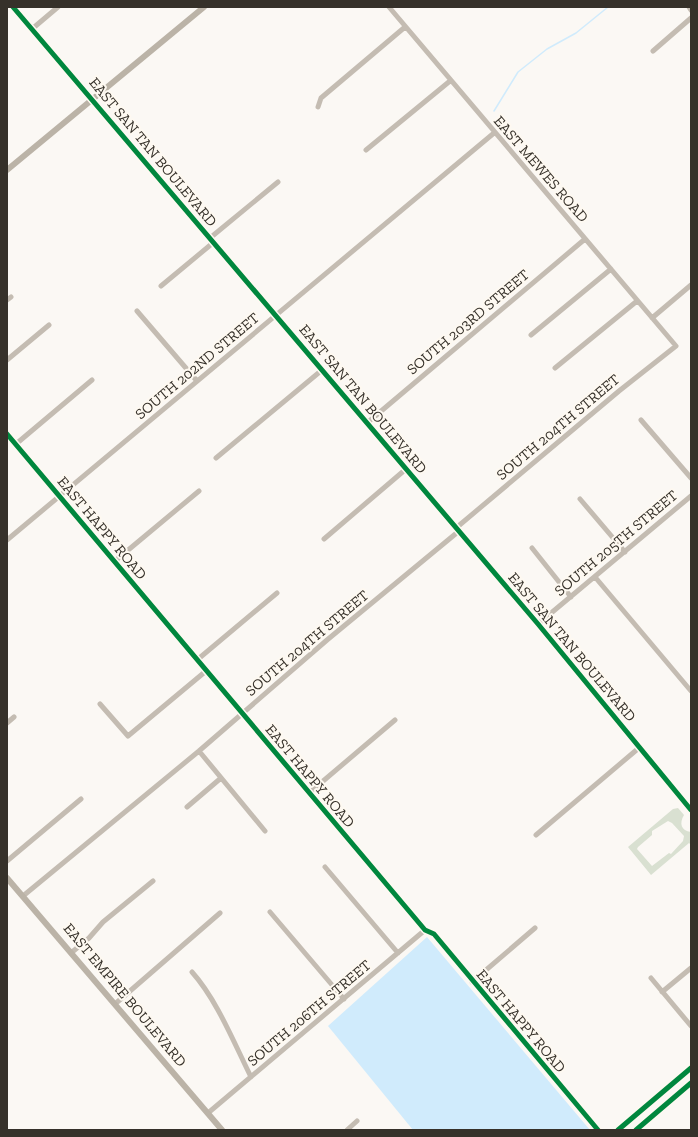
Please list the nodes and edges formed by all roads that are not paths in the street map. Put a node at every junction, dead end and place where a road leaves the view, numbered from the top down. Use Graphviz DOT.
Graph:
graph roads {
  1 [pos="13,7"];
  2 [pos="58,7"];
  3 [pos="204,7"];
  4 [pos="389,7"];
  5 [pos="689,7"];
  6 [pos="691,10"];
  7 [pos="691,18"];
  8 [pos="405,27"];
  9 [pos="32,29"];
  10 [pos="653,50"];
  11 [pos="450,81"];
  12 [pos="92,100"];
  13 [pos="318,107"];
  14 [pos="494,133"];
  15 [pos="366,150"];
  16 [pos="7,170"];
  17 [pos="278,182"];
  18 [pos="585,239"];
  19 [pos="212,240"];
  20 [pos="611,270"];
  21 [pos="691,285"];
  22 [pos="161,286"];
  23 [pos="637,301"];
  24 [pos="137,310"];
  25 [pos="276,316"];
  26 [pos="652,318"];
  27 [pos="49,325"];
  28 [pos="531,334"];
  29 [pos="676,346"];
  30 [pos="7,360"];
  31 [pos="555,368"];
  32 [pos="322,370"];
  33 [pos="92,380"];
  34 [pos="197,381"];
  35 [pos="642,420"];
  36 [pos="367,423"];
  37 [pos="7,434"];
  38 [pos="16,444"];
  39 [pos="216,458"];
  40 [pos="406,469"];
  41 [pos="691,478"];
  42 [pos="198,490"];
  43 [pos="60,495"];
  44 [pos="691,496"];
  45 [pos="580,499"];
  46 [pos="458,530"];
  47 [pos="324,539"];
  48 [pos="7,540"];
  49 [pos="532,548"];
  50 [pos="625,552"];
  51 [pos="114,561"];
  52 [pos="595,577"];
  53 [pos="277,593"];
  54 [pos="571,596"];
  55 [pos="538,624"];
  56 [pos="196,660"];
  57 [pos="206,671"];
  58 [pos="691,691"];
  59 [pos="100,704"];
  60 [pos="242,714"];
  61 [pos="14,717"];
  62 [pos="395,720"];
  63 [pos="7,723"];
  64 [pos="640,747"];
  65 [pos="198,751"];
  66 [pos="221,778"];
  67 [pos="309,794"];
  68 [pos="81,799"];
  69 [pos="187,807"];
  70 [pos="691,810"];
  71 [pos="265,831"];
  72 [pos="536,835"];
  73 [pos="7,861"];
  74 [pos="325,867"];
  75 [pos="7,878"];
  76 [pos="153,881"];
  77 [pos="23,896"];
  78 [pos="270,912"];
  79 [pos="220,913"];
  80 [pos="535,928"];
  81 [pos="424,930"];
  82 [pos="71,953"];
  83 [pos="398,953"];
  84 [pos="691,968"];
  85 [pos="192,972"];
  86 [pos="651,978"];
  87 [pos="472,982"];
  88 [pos="662,992"];
  89 [pos="344,999"];
  90 [pos="115,1004"];
  91 [pos="691,1026"];
  92 [pos="691,1068"];
  93 [pos="251,1077"];
  94 [pos="691,1083"];
  95 [pos="208,1113"];
  96 [pos="358,1121"];
  97 [pos="222,1130"];
  98 [pos="347,1130"];
  99 [pos="598,1130"];
  100 [pos="618,1130"];
  101 [pos="636,1130"];
  1 -- 9 [label="street, EAST SAN TAN BOULEVARD"];
  2 -- 9 [label="street"];
  3 -- 12 [label="main road"];
  4 -- 8 [label="street, EAST MEWES ROAD"];
  5 -- 6 [label="street"];
  7 -- 10 [label="street"];
  8 -- 11 [label="street, EAST MEWES ROAD"];
  8 -- 13 [label="street"];
  9 -- 12 [label="street, EAST SAN TAN BOULEVARD"];
  11 -- 14 [label="street, EAST MEWES ROAD"];
  11 -- 15 [label="street"];
  12 -- 16 [label="main road"];
  12 -- 19 [label="street, EAST SAN TAN BOULEVARD"];
  14 -- 18 [label="street, EAST MEWES ROAD"];
  14 -- 25 [label="street, SOUTH 202ND STREET"];
  17 -- 19 [label="street"];
  18 -- 20 [label="street, EAST MEWES ROAD"];
  18 -- 36 [label="street, SOUTH 203RD STREET"];
  19 -- 22 [label="street"];
  19 -- 25 [label="street, EAST SAN TAN BOULEVARD"];
  20 -- 23 [label="street, EAST MEWES ROAD"];
  20 -- 28 [label="street"];
  21 -- 26 [label="street"];
  23 -- 26 [label="street, EAST MEWES ROAD"];
  23 -- 31 [label="street"];
  24 -- 34 [label="street"];
  25 -- 32 [label="street, EAST SAN TAN BOULEVARD"];
  25 -- 34 [label="street, SOUTH 202ND STREET"];
  26 -- 29 [label="street, EAST MEWES ROAD"];
  27 -- 30 [label="street"];
  29 -- 46 [label="street, SOUTH 204TH STREET"];
  32 -- 36 [label="street, EAST SAN TAN BOULEVARD"];
  32 -- 39 [label="street"];
  33 -- 38 [label="street"];
  34 -- 43 [label="street, SOUTH 202ND STREET"];
  35 -- 41 [label="street"];
  36 -- 40 [label="street, EAST SAN TAN BOULEVARD"];
  37 -- 38 [label="street, EAST HAPPY ROAD"];
  38 -- 43 [label="street, EAST HAPPY ROAD"];
  40 -- 46 [label="street, EAST SAN TAN BOULEVARD"];
  40 -- 47 [label="street"];
  42 -- 51 [label="street"];
  43 -- 48 [label="street, SOUTH 202ND STREET"];
  43 -- 51 [label="street, EAST HAPPY ROAD"];
  44 -- 50 [label="street, SOUTH 205TH STREET"];
  45 -- 50 [label="street"];
  46 -- 55 [label="street, EAST SAN TAN BOULEVARD"];
  46 -- 60 [label="street, SOUTH 204TH STREET"];
  49 -- 54 [label="street"];
  50 -- 52 [label="street, SOUTH 205TH STREET"];
  51 -- 56 [label="street, EAST HAPPY ROAD"];
  52 -- 54 [label="street, SOUTH 205TH STREET"];
  52 -- 58 [label="street"];
  53 -- 56 [label="street"];
  54 -- 55 [label="street, SOUTH 205TH STREET"];
  55 -- 64 [label="street, EAST SAN TAN BOULEVARD"];
  56 -- 57 [label="street, EAST HAPPY ROAD"];
  57 -- 59 [label="street"];
  57 -- 60 [label="street, EAST HAPPY ROAD"];
  60 -- 65 [label="street, SOUTH 204TH STREET"];
  60 -- 67 [label="street, EAST HAPPY ROAD"];
  61 -- 63 [label="street"];
  62 -- 67 [label="street"];
  64 -- 70 [label="street, EAST SAN TAN BOULEVARD"];
  64 -- 72 [label="street"];
  65 -- 66 [label="street"];
  65 -- 77 [label="street, SOUTH 204TH STREET"];
  66 -- 69 [label="street"];
  66 -- 71 [label="street"];
  67 -- 81 [label="street, EAST HAPPY ROAD"];
  68 -- 73 [label="street"];
  74 -- 83 [label="street"];
  75 -- 77 [label="main road, EAST EMPIRE BOULEVARD"];
  76 -- 82 [label="street"];
  77 -- 82 [label="main road, EAST EMPIRE BOULEVARD"];
  78 -- 89 [label="street"];
  79 -- 90 [label="street"];
  80 -- 87 [label="street"];
  81 -- 83 [label="street, SOUTH 206TH STREET"];
  81 -- 87 [label="street, EAST HAPPY ROAD"];
  82 -- 90 [label="main road, EAST EMPIRE BOULEVARD"];
  83 -- 89 [label="street, SOUTH 206TH STREET"];
  84 -- 88 [label="street"];
  85 -- 93 [label="street"];
  86 -- 88 [label="street"];
  87 -- 99 [label="street, EAST HAPPY ROAD"];
  88 -- 91 [label="street"];
  89 -- 93 [label="street, SOUTH 206TH STREET"];
  90 -- 95 [label="main road, EAST EMPIRE BOULEVARD"];
  92 -- 100 [label="main road"];
  93 -- 95 [label="street, SOUTH 206TH STREET"];
  94 -- 101 [label="main road"];
  95 -- 97 [label="main road, EAST EMPIRE BOULEVARD"];
  96 -- 98 [label="street"];
}
